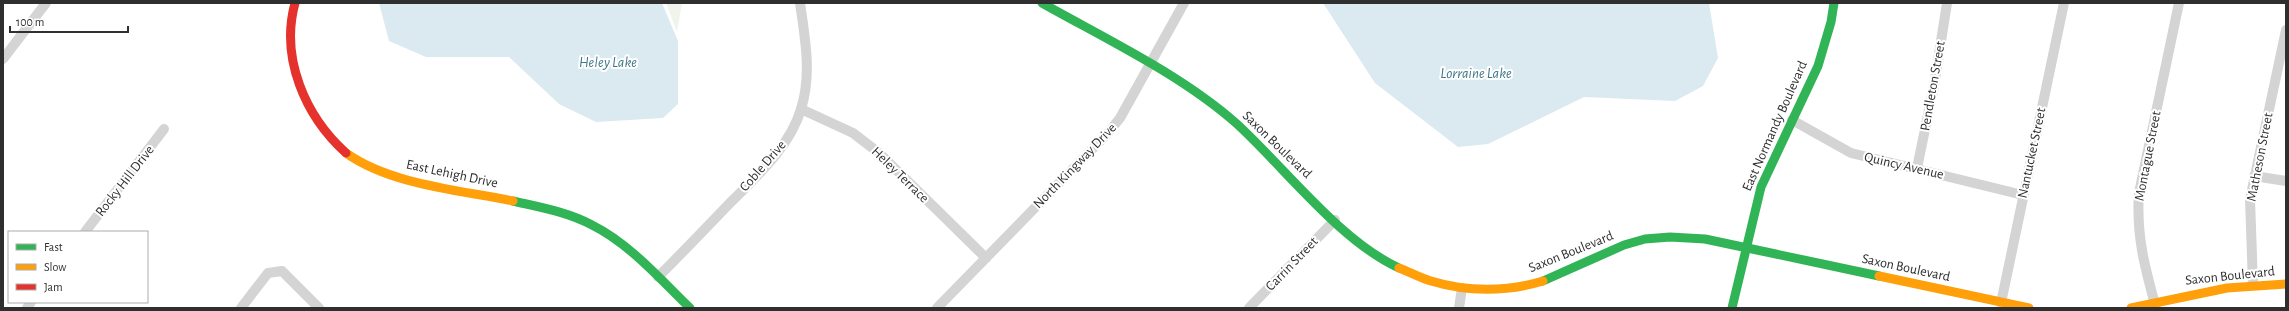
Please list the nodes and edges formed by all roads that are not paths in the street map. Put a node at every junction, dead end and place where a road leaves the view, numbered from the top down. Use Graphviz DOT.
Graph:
graph roads {
  1 [pos="46,3"];
  2 [pos="295,3"];
  3 [pos="800,3"];
  4 [pos="1042,3"];
  5 [pos="1184,3"];
  6 [pos="1834,3"];
  7 [pos="1947,3"];
  8 [pos="2064,3"];
  9 [pos="2179,3"];
  10 [pos="2286,30"];
  11 [pos="3,59"];
  12 [pos="1150,65"];
  13 [pos="2281,76"];
  14 [pos="801,109"];
  15 [pos="1792,120"];
  16 [pos="164,129"];
  17 [pos="1917,168"];
  18 [pos="2254,176"];
  19 [pos="2286,181"];
  20 [pos="2023,195"];
  21 [pos="1335,220"];
  22 [pos="86,231"];
  23 [pos="1746,247"];
  24 [pos="986,258"];
  25 [pos="658,277"];
  26 [pos="2286,284"];
  27 [pos="2253,285"];
  28 [pos="1462,288"];
  29 [pos="2001,303"];
  30 [pos="2155,305"];
  31 [pos="241,308"];
  32 [pos="319,308"];
  33 [pos="690,308"];
  34 [pos="937,308"];
  35 [pos="1249,308"];
  36 [pos="1459,308"];
  37 [pos="1732,308"];
  38 [pos="2029,308"];
  39 [pos="2131,308"];
  1 -- 11 [label="street"];
  2 -- 25 [label="main road, East Lehigh Drive"];
  3 -- 14 [label="street, Coble Drive"];
  4 -- 12 [label="main road, Saxon Boulevard"];
  5 -- 12 [label="street, North Kingway Drive"];
  6 -- 15 [label="main road, East Normandy Boulevard"];
  7 -- 17 [label="street, Pendleton Street"];
  8 -- 20 [label="street, Nantucket Street"];
  9 -- 30 [label="street, Montague Street"];
  10 -- 13 [label="street, Matheson Street"];
  12 -- 21 [label="main road, Saxon Boulevard"];
  12 -- 24 [label="street, North Kingway Drive"];
  13 -- 18 [label="street, Matheson Street"];
  14 -- 24 [label="street, Heley Terrace"];
  14 -- 25 [label="street, Coble Drive"];
  15 -- 17 [label="street, Quincy Avenue"];
  15 -- 23 [label="main road, East Normandy Boulevard"];
  16 -- 22 [label="street, Rocky Hill Drive"];
  17 -- 20 [label="street, Quincy Avenue"];
  18 -- 19 [label="street"];
  18 -- 27 [label="street, Matheson Street"];
  20 -- 29 [label="street, Nantucket Street"];
  21 -- 28 [label="main road, Saxon Boulevard"];
  21 -- 35 [label="street, Carrin Street"];
  23 -- 28 [label="main road, Saxon Boulevard"];
  23 -- 29 [label="main road, Saxon Boulevard"];
  23 -- 37 [label="main road, East Normandy Boulevard"];
  24 -- 34 [label="street, North Kingway Drive"];
  25 -- 33 [label="main road, East Lehigh Drive"];
  26 -- 27 [label="main road, Saxon Boulevard"];
  27 -- 30 [label="main road, Saxon Boulevard"];
  28 -- 36 [label="street"];
  29 -- 38 [label="main road, Saxon Boulevard"];
  30 -- 39 [label="main road, Saxon Boulevard"];
  31 -- 32 [label="street"];
}
